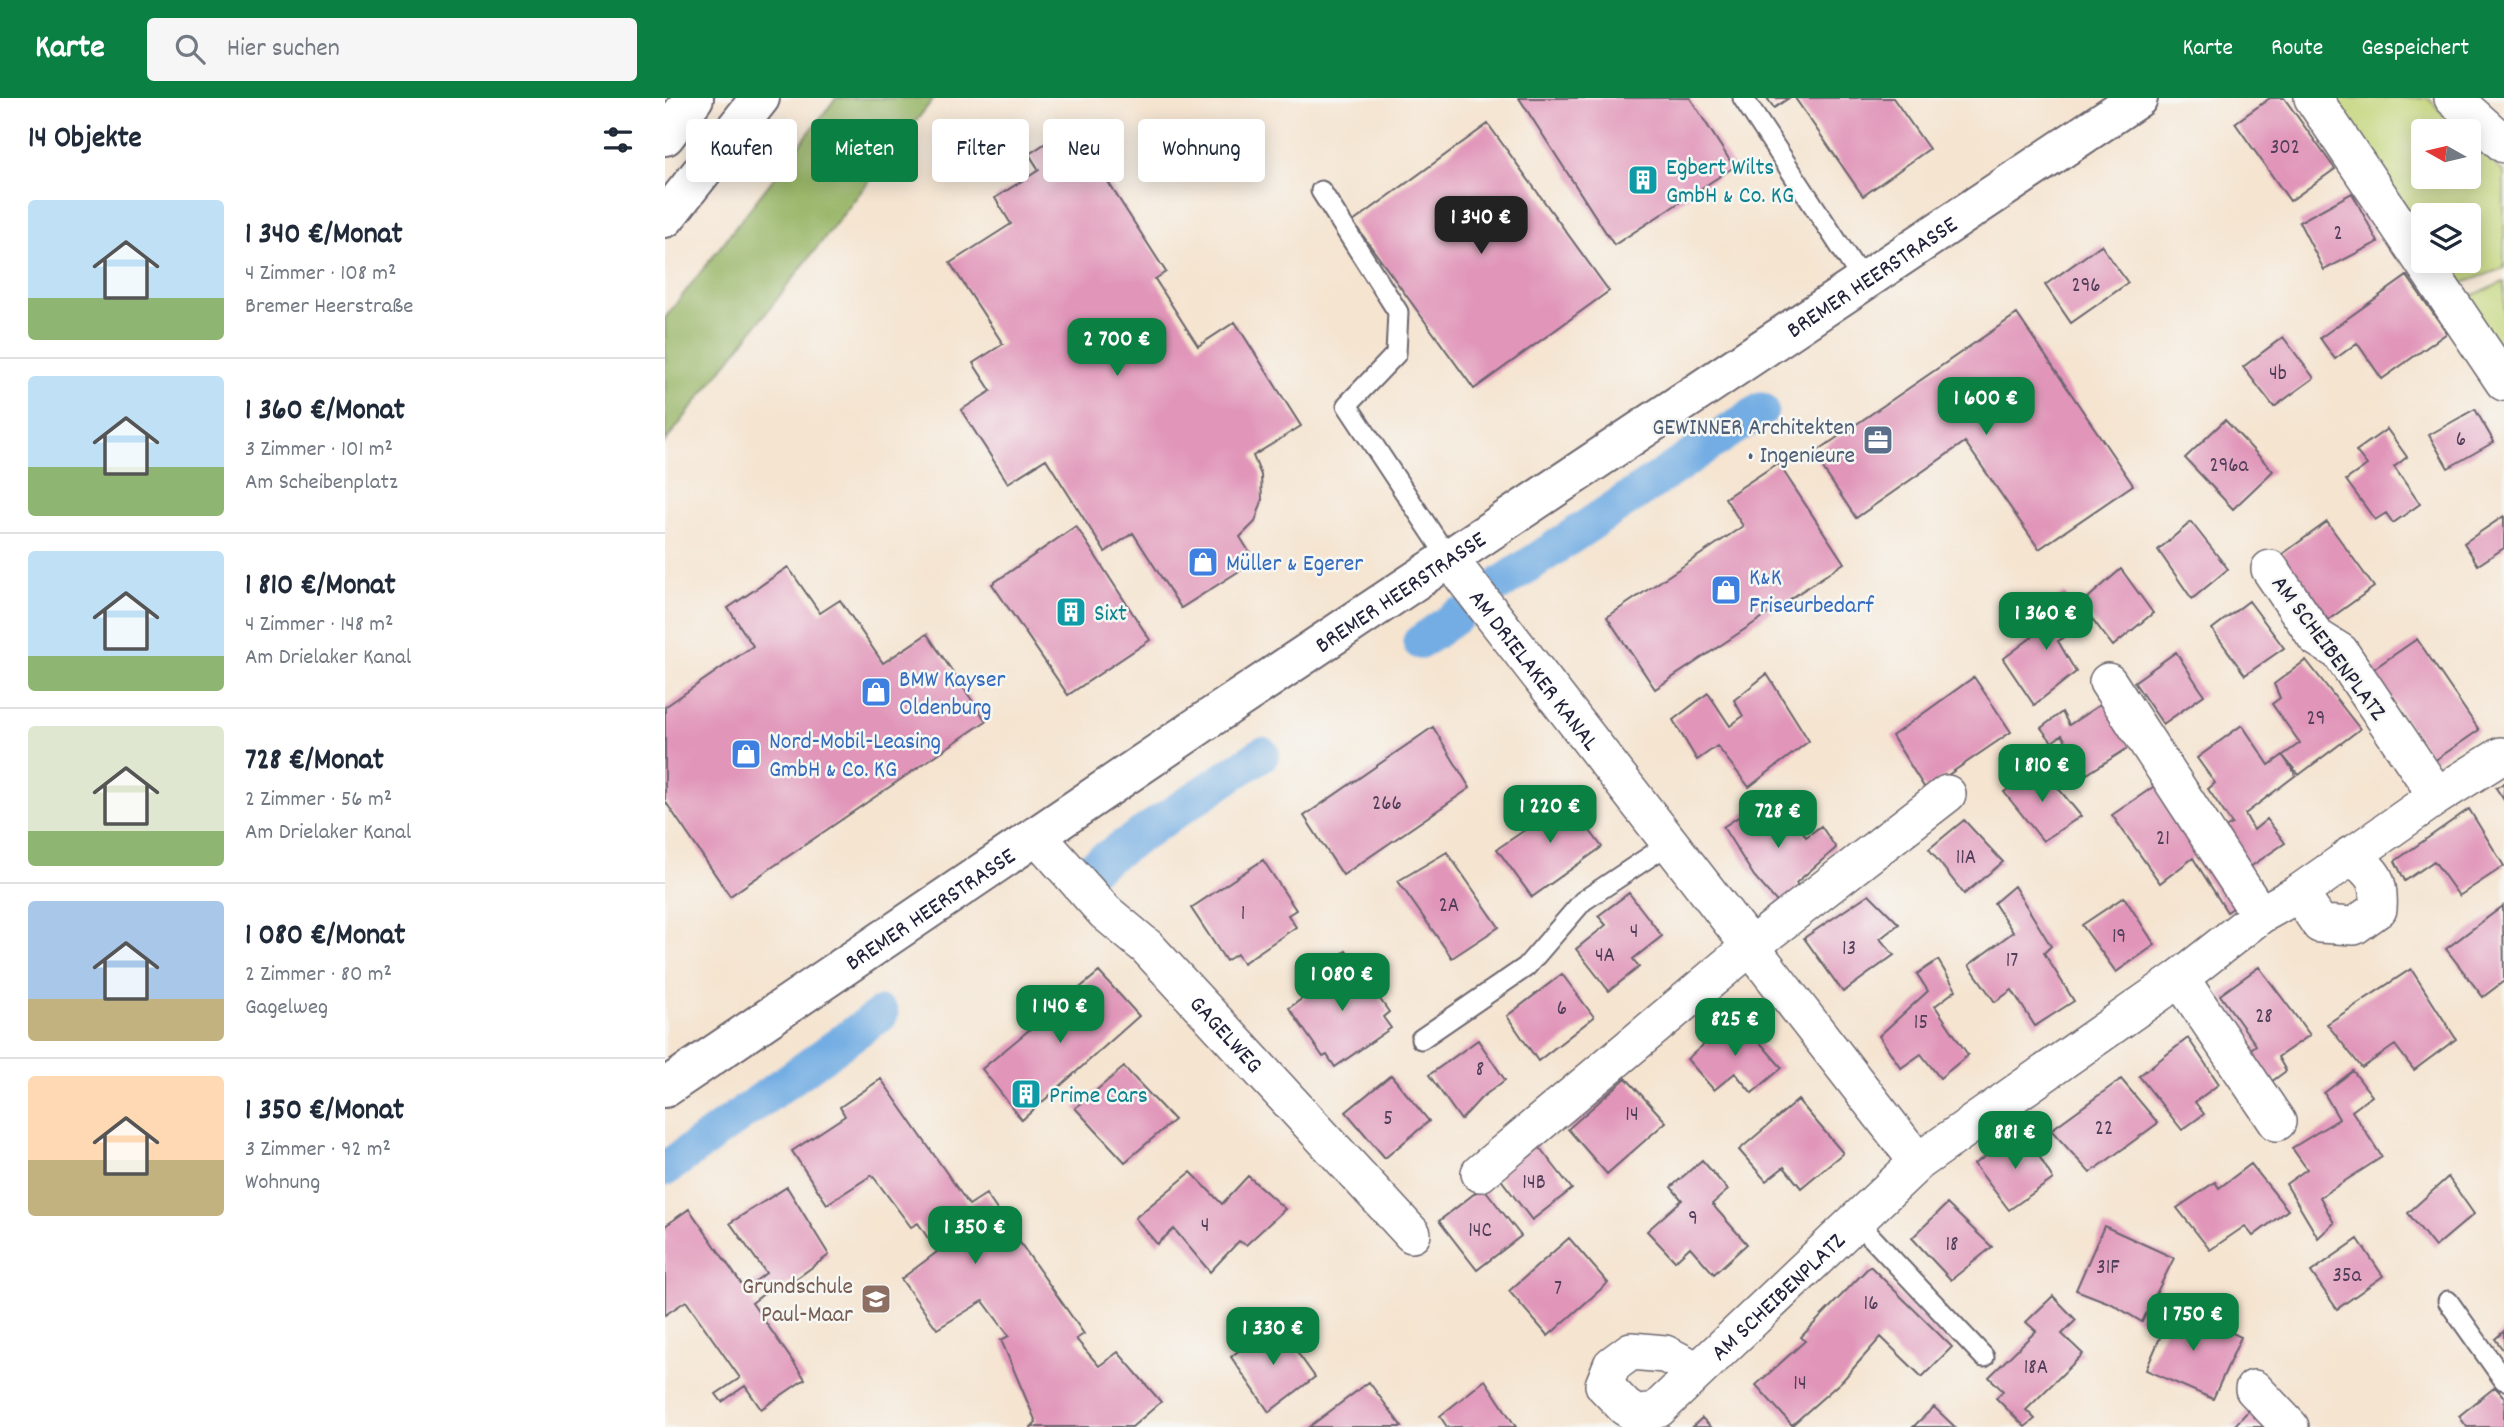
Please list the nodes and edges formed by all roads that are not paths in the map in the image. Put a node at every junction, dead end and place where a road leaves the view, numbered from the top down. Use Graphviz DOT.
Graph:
graph roads {
  1 [pos="694,98"];
  2 [pos="760,98"];
  3 [pos="1743,98"];
  4 [pos="2138,98"];
  5 [pos="2313,98"];
  6 [pos="2453,98"];
  7 [pos="665,136"];
  8 [pos="2504,144"];
  9 [pos="1321,191"];
  10 [pos="665,218"];
  11 [pos="1863,281"];
  12 [pos="2504,382"];
  13 [pos="1449,559"];
  14 [pos="2270,569"];
  15 [pos="2108,681"];
  16 [pos="2501,756"];
  17 [pos="1947,794"];
  18 [pos="2437,796"];
  19 [pos="1038,837"];
  20 [pos="1670,843"];
  21 [pos="2351,855"];
  22 [pos="2299,893"];
  23 [pos="2260,915"];
  24 [pos="1751,946"];
  25 [pos="2180,978"];
  26 [pos="1421,1040"];
  27 [pos="665,1088"];
  28 [pos="2277,1122"];
  29 [pos="1918,1161"];
  30 [pos="1480,1173"];
  31 [pos="1857,1222"];
  32 [pos="1412,1234"];
  33 [pos="2448,1301"];
  34 [pos="1984,1357"];
  35 [pos="1698,1371"];
  36 [pos="2504,1380"];
  37 [pos="2253,1389"];
  38 [pos="1636,1422"];
  39 [pos="2290,1427"];
  1 -- 7 [label="main road"];
  2 -- 10 [label="main road"];
  3 -- 11 [label="lane"];
  4 -- 11 [label="main road, BREMER HEERSTRASSE"];
  5 -- 12 [label="street"];
  6 -- 8 [label="street"];
  9 -- 13 [label="lane"];
  11 -- 13 [label="main road, BREMER HEERSTRASSE"];
  13 -- 19 [label="main road, BREMER HEERSTRASSE"];
  13 -- 20 [label="street, AM DRIELAKER KANAL"];
  14 -- 18 [label="street, AM SCHEIBENPLATZ"];
  15 -- 23 [label="street"];
  16 -- 18 [label="street, AM SCHEIBENPLATZ"];
  17 -- 24 [label="street"];
  18 -- 21 [label="street, AM SCHEIBENPLATZ"];
  19 -- 27 [label="main road, BREMER HEERSTRASSE"];
  19 -- 32 [label="street, GAGELWEG"];
  20 -- 24 [label="street, AM DRIELAKER KANAL"];
  20 -- 26 [label="lane"];
  21 -- 22 [label="street, AM SCHEIBENPLATZ"];
  21 -- 22 [label="street"];
  22 -- 23 [label="street, AM SCHEIBENPLATZ"];
  23 -- 25 [label="street, AM SCHEIBENPLATZ"];
  24 -- 29 [label="street, AM DRIELAKER KANAL"];
  24 -- 30 [label="street"];
  25 -- 28 [label="street"];
  25 -- 29 [label="street, AM SCHEIBENPLATZ"];
  29 -- 31 [label="street, AM SCHEIBENPLATZ"];
  31 -- 34 [label="lane, AM SCHEIBENPLATZ"];
  31 -- 35 [label="street, AM SCHEIBENPLATZ"];
  33 -- 36 [label="lane"];
  35 -- 38 [label="street, AM SCHEIBENPLATZ"];
  35 -- 38 [label="street, AM SCHEIBENPLATZ"];
  37 -- 39 [label="street"];
}
